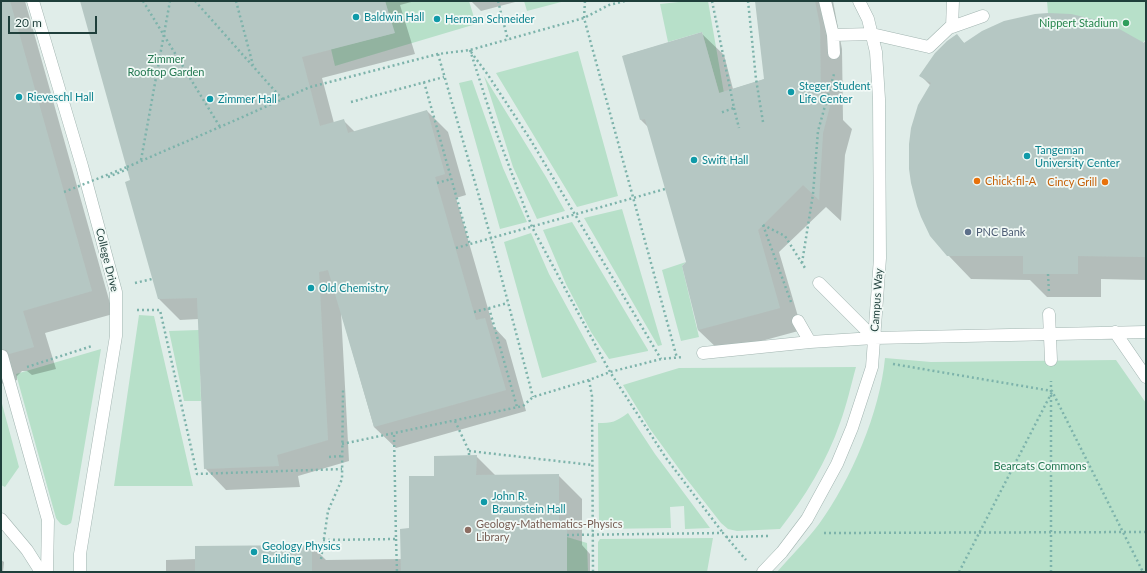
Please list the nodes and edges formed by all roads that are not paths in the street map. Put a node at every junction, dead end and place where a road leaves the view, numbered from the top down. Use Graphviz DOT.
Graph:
graph roads {
  1 [pos="33,1"];
  2 [pos="825,1"];
  3 [pos="860,1"];
  4 [pos="953,1"];
  5 [pos="983,16"];
  6 [pos="952,27"];
  7 [pos="872,34"];
  8 [pos="833,35"];
  9 [pos="834,53"];
  10 [pos="819,283"];
  11 [pos="1050,314"];
  12 [pos="798,321"];
  13 [pos="1115,332"];
  14 [pos="1146,332"];
  15 [pos="1050,334"];
  16 [pos="874,338"];
  17 [pos="810,342"];
  18 [pos="702,353"];
  19 [pos="2,356"];
  20 [pos="1051,360"];
  21 [pos="1146,377"];
  22 [pos="1,519"];
  23 [pos="41,572"];
  24 [pos="47,572"];
  25 [pos="80,572"];
  26 [pos="763,572"];
  1 -- 25 [label="street, College Drive"];
  2 -- 8 [label="street"];
  3 -- 7 [label="street, Campus Way"];
  4 -- 6 [label="street"];
  5 -- 6 [label="street"];
  6 -- 7 [label="street"];
  7 -- 8 [label="street"];
  7 -- 16 [label="street, Campus Way"];
  8 -- 9 [label="street"];
  10 -- 16 [label="street"];
  11 -- 15 [label="street"];
  12 -- 17 [label="street"];
  13 -- 14 [label="street"];
  13 -- 15 [label="street"];
  13 -- 21 [label="street"];
  15 -- 16 [label="street"];
  15 -- 20 [label="street"];
  16 -- 17 [label="street"];
  16 -- 26 [label="street, Campus Way"];
  17 -- 18 [label="street"];
  19 -- 24 [label="street"];
  22 -- 23 [label="street"];
}
